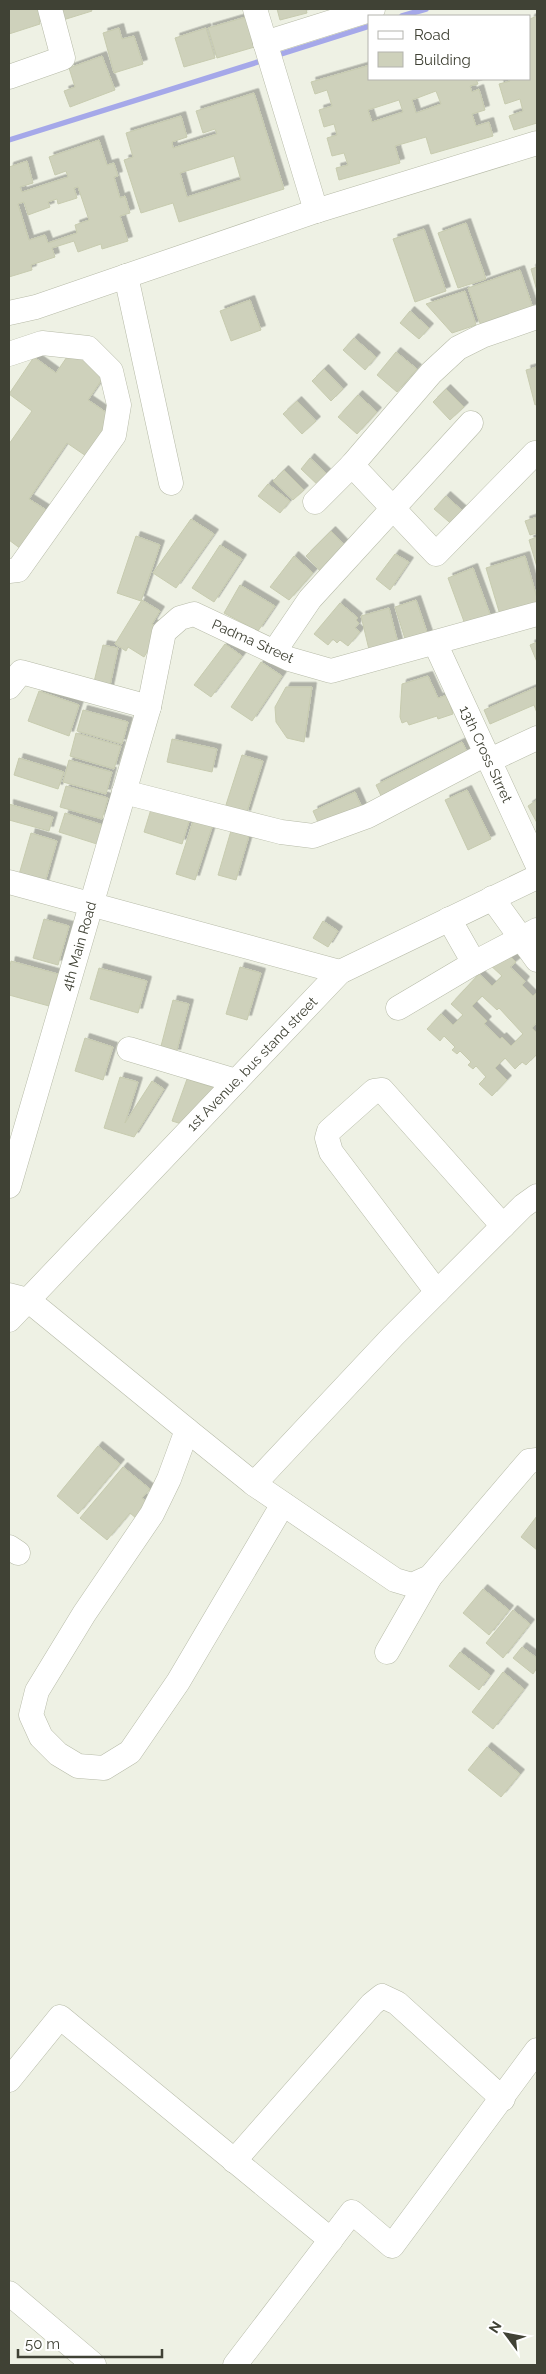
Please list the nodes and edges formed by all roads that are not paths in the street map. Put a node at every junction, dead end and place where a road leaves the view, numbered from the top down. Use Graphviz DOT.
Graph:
graph roads {
  1 [pos="50,9"];
  2 [pos="255,9"];
  3 [pos="373,9"];
  4 [pos="265,44"];
  5 [pos="9,77"];
  6 [pos="537,144"];
  7 [pos="316,212"];
  8 [pos="126,276"];
  9 [pos="36,307"];
  10 [pos="9,313"];
  11 [pos="537,317"];
  12 [pos="42,343"];
  13 [pos="9,354"];
  14 [pos="471,423"];
  15 [pos="535,453"];
  16 [pos="352,466"];
  17 [pos="171,483"];
  18 [pos="314,502"];
  19 [pos="393,508"];
  20 [pos="9,571"];
  21 [pos="537,614"];
  22 [pos="435,643"];
  23 [pos="274,652"];
  24 [pos="9,687"];
  25 [pos="149,707"];
  26 [pos="537,738"];
  27 [pos="487,757"];
  28 [pos="124,792"];
  29 [pos="537,864"];
  30 [pos="537,877"];
  31 [pos="9,882"];
  32 [pos="492,898"];
  33 [pos="91,904"];
  34 [pos="449,919"];
  35 [pos="529,934"];
  36 [pos="537,960"];
  37 [pos="474,963"];
  38 [pos="340,972"];
  39 [pos="398,1008"];
  40 [pos="129,1049"];
  41 [pos="236,1081"];
  42 [pos="14,1149"];
  43 [pos="9,1186"];
  44 [pos="537,1196"];
  45 [pos="503,1226"];
  46 [pos="437,1292"];
  47 [pos="19,1297"];
  48 [pos="9,1320"];
  49 [pos="187,1430"];
  50 [pos="537,1460"];
  51 [pos="254,1484"];
  52 [pos="283,1504"];
  53 [pos="430,1577"];
  54 [pos="387,1652"];
  55 [pos="537,2050"];
  56 [pos="9,2080"];
  57 [pos="503,2099"];
  58 [pos="234,2161"];
  59 [pos="330,2240"];
  60 [pos="9,2293"];
  61 [pos="94,2365"];
  62 [pos="234,2365"];
  1 -- 5 [label="street"];
  2 -- 4 [label="street"];
  3 -- 4 [label="street"];
  4 -- 7 [label="street"];
  6 -- 7 [label="street"];
  7 -- 8 [label="street"];
  8 -- 9 [label="street"];
  8 -- 17 [label="street"];
  9 -- 10 [label="street"];
  9 -- 12 [label="street"];
  11 -- 16 [label="street"];
  12 -- 13 [label="street"];
  12 -- 20 [label="street"];
  14 -- 19 [label="street"];
  15 -- 19 [label="street"];
  16 -- 18 [label="street"];
  16 -- 19 [label="street"];
  19 -- 23 [label="street"];
  21 -- 22 [label="street, Padma Street"];
  22 -- 23 [label="street, Padma Street"];
  22 -- 27 [label="street, 13th Cross Strret"];
  23 -- 25 [label="street, Padma Street"];
  24 -- 25 [label="street"];
  25 -- 28 [label="street, 4th Main Road"];
  26 -- 27 [label="street"];
  27 -- 28 [label="street"];
  27 -- 29 [label="street, 13th Cross Strret"];
  28 -- 33 [label="street, 4th Main Road"];
  30 -- 32 [label="street, 1st Avenue, bus stand street"];
  31 -- 33 [label="street"];
  32 -- 34 [label="street, 1st Avenue, bus stand street"];
  32 -- 35 [label="street"];
  33 -- 38 [label="street"];
  33 -- 42 [label="street, 4th Main Road"];
  34 -- 37 [label="street"];
  34 -- 38 [label="street, 1st Avenue, bus stand street"];
  35 -- 36 [label="street"];
  35 -- 37 [label="street"];
  37 -- 39 [label="street"];
  38 -- 41 [label="street, 1st Avenue, bus stand street"];
  40 -- 41 [label="street"];
  41 -- 47 [label="street, 1st Avenue, bus stand street"];
  42 -- 43 [label="street, 4th Main Road"];
  44 -- 45 [label="street"];
  45 -- 46 [label="street"];
  45 -- 46 [label="street"];
  46 -- 51 [label="street"];
  47 -- 48 [label="street, 1st Avenue, bus stand street"];
  47 -- 49 [label="street"];
  49 -- 51 [label="street"];
  49 -- 52 [label="street"];
  50 -- 53 [label="street"];
  51 -- 52 [label="street"];
  52 -- 53 [label="street"];
  53 -- 54 [label="street"];
  55 -- 57 [label="street"];
  56 -- 58 [label="street"];
  57 -- 58 [label="street"];
  57 -- 59 [label="street"];
  58 -- 59 [label="street"];
  59 -- 62 [label="street"];
  60 -- 61 [label="street"];
}
